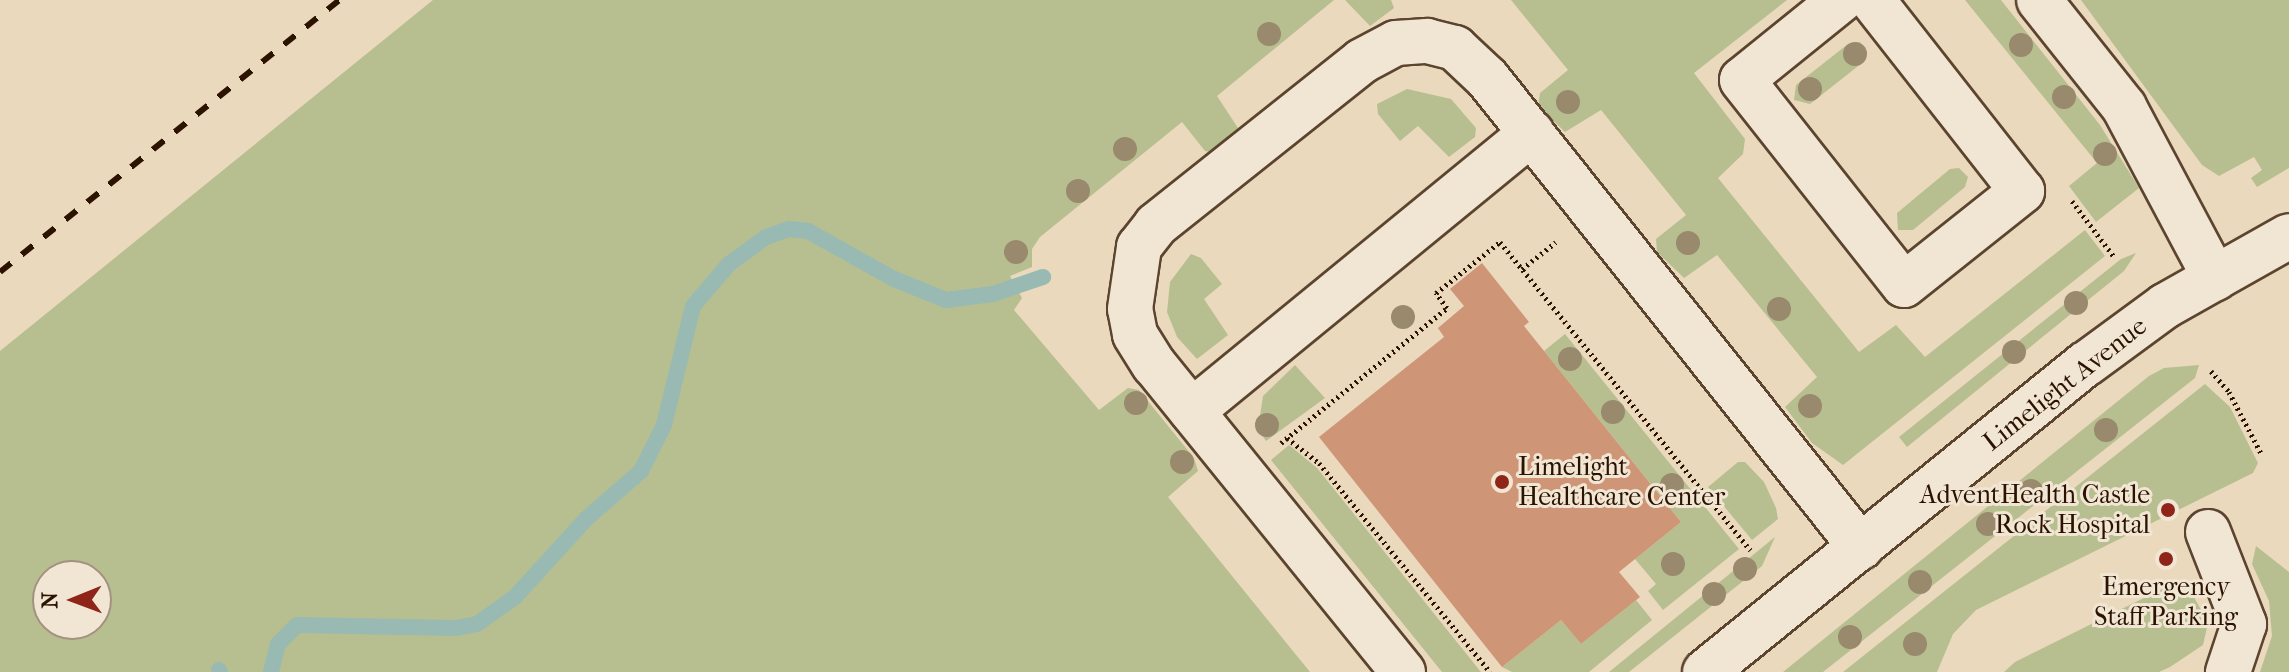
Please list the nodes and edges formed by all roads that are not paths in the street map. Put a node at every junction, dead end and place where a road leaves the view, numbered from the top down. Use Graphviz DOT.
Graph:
graph roads {
  1 [pos="1841,0"];
  2 [pos="1872,0"];
  3 [pos="2039,0"];
  4 [pos="1532,133"];
  5 [pos="2289,236"];
  6 [pos="2215,278"];
  7 [pos="1192,411"];
  8 [pos="2208,532"];
  9 [pos="1861,547"];
  10 [pos="1403,672"];
  11 [pos="1705,672"];
  12 [pos="2228,672"];
  1 -- 2 [label="street"];
  3 -- 6 [label="street"];
  4 -- 7 [label="street"];
  4 -- 7 [label="street"];
  4 -- 9 [label="street"];
  5 -- 6 [label="street, Limelight Avenue"];
  6 -- 9 [label="street, Limelight Avenue"];
  7 -- 10 [label="street"];
  8 -- 12 [label="street"];
  9 -- 11 [label="street, Limelight Avenue"];
}
